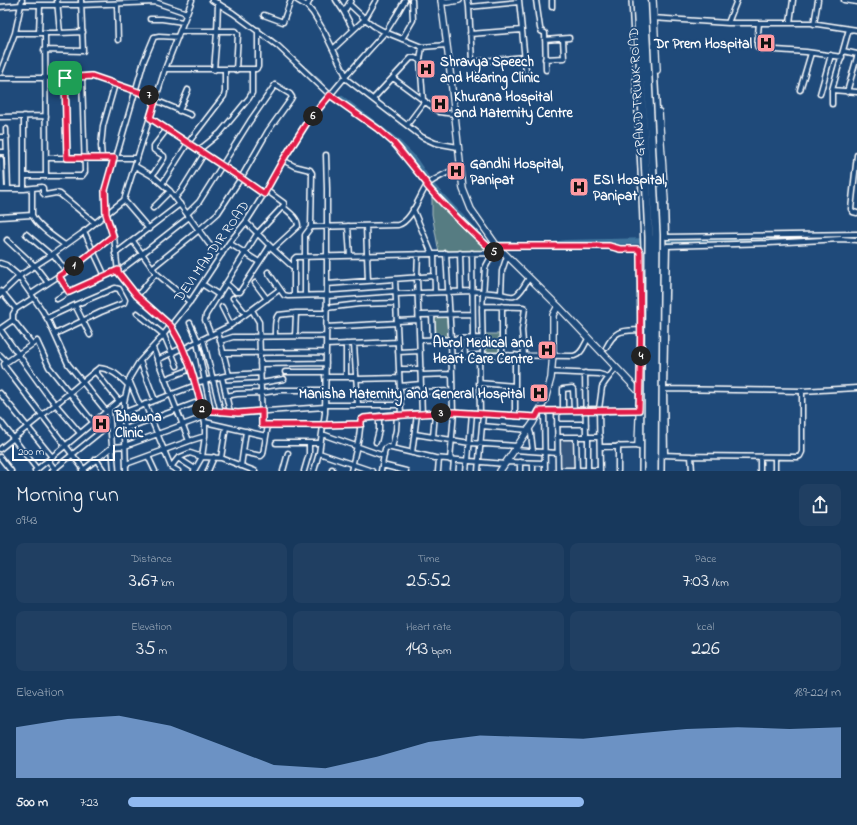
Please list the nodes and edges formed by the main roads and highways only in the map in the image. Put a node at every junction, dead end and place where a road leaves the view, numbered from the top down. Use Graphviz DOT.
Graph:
graph roads {
  1 [pos="633,0"];
  2 [pos="638,0"];
  3 [pos="644,0"];
  4 [pos="649,0"];
  5 [pos="641,158"];
  6 [pos="658,158"];
  7 [pos="643,471"];
  8 [pos="648,471"];
  9 [pos="654,471"];
  10 [pos="660,471"];
  1 -- 5 [label="highway"];
  2 -- 8 [label="highway, GRAND TRUNK ROAD, bridge"];
  3 -- 9 [label="highway, GRAND TRUNK ROAD, bridge"];
  4 -- 6 [label="highway"];
  5 -- 6 [label="highway"];
  5 -- 7 [label="highway"];
  6 -- 10 [label="highway"];
}
